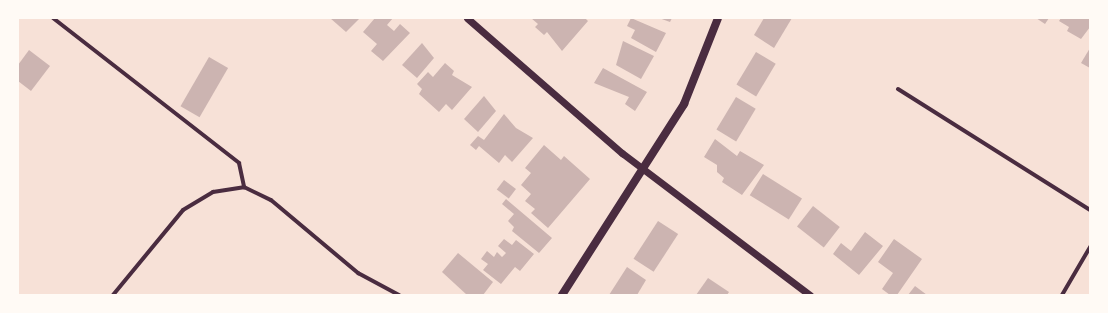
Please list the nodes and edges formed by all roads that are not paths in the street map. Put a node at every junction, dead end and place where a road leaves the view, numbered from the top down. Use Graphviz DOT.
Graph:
graph roads {
  1 [pos="53,18"];
  2 [pos="467,18"];
  3 [pos="718,18"];
  4 [pos="898,89"];
  5 [pos="644,168"];
  6 [pos="244,187"];
  7 [pos="1090,210"];
  8 [pos="1090,247"];
  9 [pos="113,295"];
  10 [pos="399,295"];
  11 [pos="562,295"];
  12 [pos="810,295"];
  13 [pos="1062,295"];
  1 -- 6 [label="street"];
  2 -- 5 [label="street"];
  3 -- 5 [label="main road"];
  4 -- 7 [label="street"];
  5 -- 11 [label="main road"];
  5 -- 12 [label="street"];
  6 -- 9 [label="street"];
  6 -- 10 [label="street"];
  8 -- 13 [label="street"];
}
